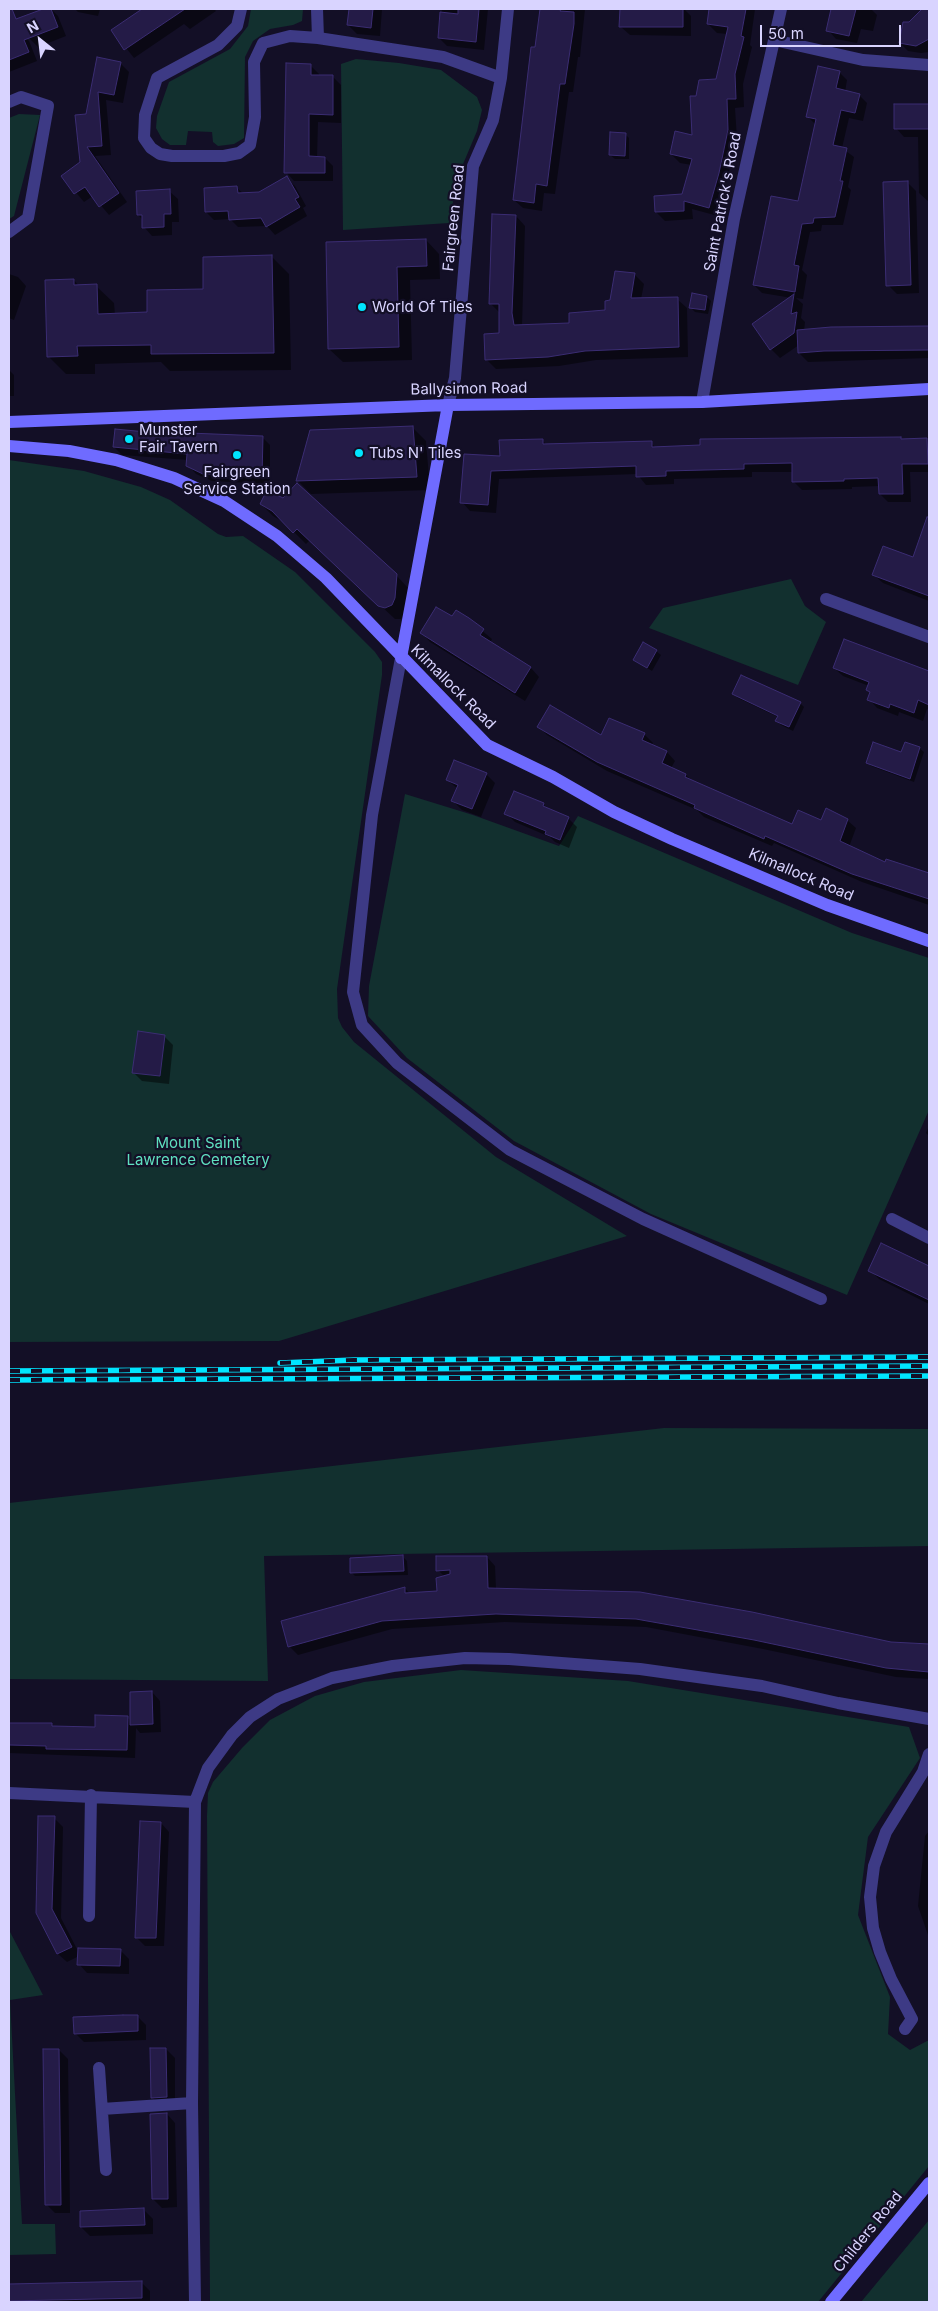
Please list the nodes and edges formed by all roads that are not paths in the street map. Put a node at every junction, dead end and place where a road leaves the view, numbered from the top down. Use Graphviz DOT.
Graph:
graph roads {
  1 [pos="241,9"];
  2 [pos="318,9"];
  3 [pos="508,9"];
  4 [pos="781,9"];
  5 [pos="318,38"];
  6 [pos="774,40"];
  7 [pos="929,65"];
  8 [pos="501,78"];
  9 [pos="9,102"];
  10 [pos="9,232"];
  11 [pos="929,389"];
  12 [pos="702,402"];
  13 [pos="448,405"];
  14 [pos="9,422"];
  15 [pos="9,446"];
  16 [pos="826,599"];
  17 [pos="929,637"];
  18 [pos="401,658"];
  19 [pos="929,941"];
  20 [pos="892,1219"];
  21 [pos="929,1238"];
  22 [pos="821,1299"];
  23 [pos="929,1718"];
  24 [pos="929,1754"];
  25 [pos="9,1792"];
  26 [pos="91,1795"];
  27 [pos="195,1802"];
  28 [pos="90,1916"];
  29 [pos="905,2029"];
  30 [pos="99,2068"];
  31 [pos="192,2103"];
  32 [pos="102,2109"];
  33 [pos="106,2170"];
  34 [pos="929,2183"];
  35 [pos="194,2302"];
  36 [pos="831,2302"];
  1 -- 5 [label="street"];
  2 -- 5 [label="street"];
  3 -- 8 [label="street, Fairgreen Road"];
  4 -- 6 [label="street, Saint Patrick's Road"];
  5 -- 8 [label="street"];
  6 -- 7 [label="street"];
  6 -- 12 [label="street, Saint Patrick's Road"];
  8 -- 13 [label="street, Fairgreen Road"];
  9 -- 10 [label="street"];
  11 -- 12 [label="street, Ballysimon Road"];
  12 -- 13 [label="street, Ballysimon Road"];
  13 -- 14 [label="street, Ballysimon Road"];
  13 -- 18 [label="street"];
  15 -- 18 [label="street, Kilmallock Road"];
  16 -- 17 [label="street"];
  18 -- 19 [label="street, Kilmallock Road"];
  18 -- 22 [label="street"];
  20 -- 21 [label="street"];
  23 -- 27 [label="street"];
  24 -- 29 [label="street"];
  25 -- 26 [label="street"];
  26 -- 27 [label="street"];
  26 -- 28 [label="street"];
  27 -- 31 [label="street"];
  30 -- 32 [label="street"];
  31 -- 32 [label="street"];
  31 -- 35 [label="street"];
  32 -- 33 [label="street"];
  34 -- 36 [label="street, Childers Road"];
}
